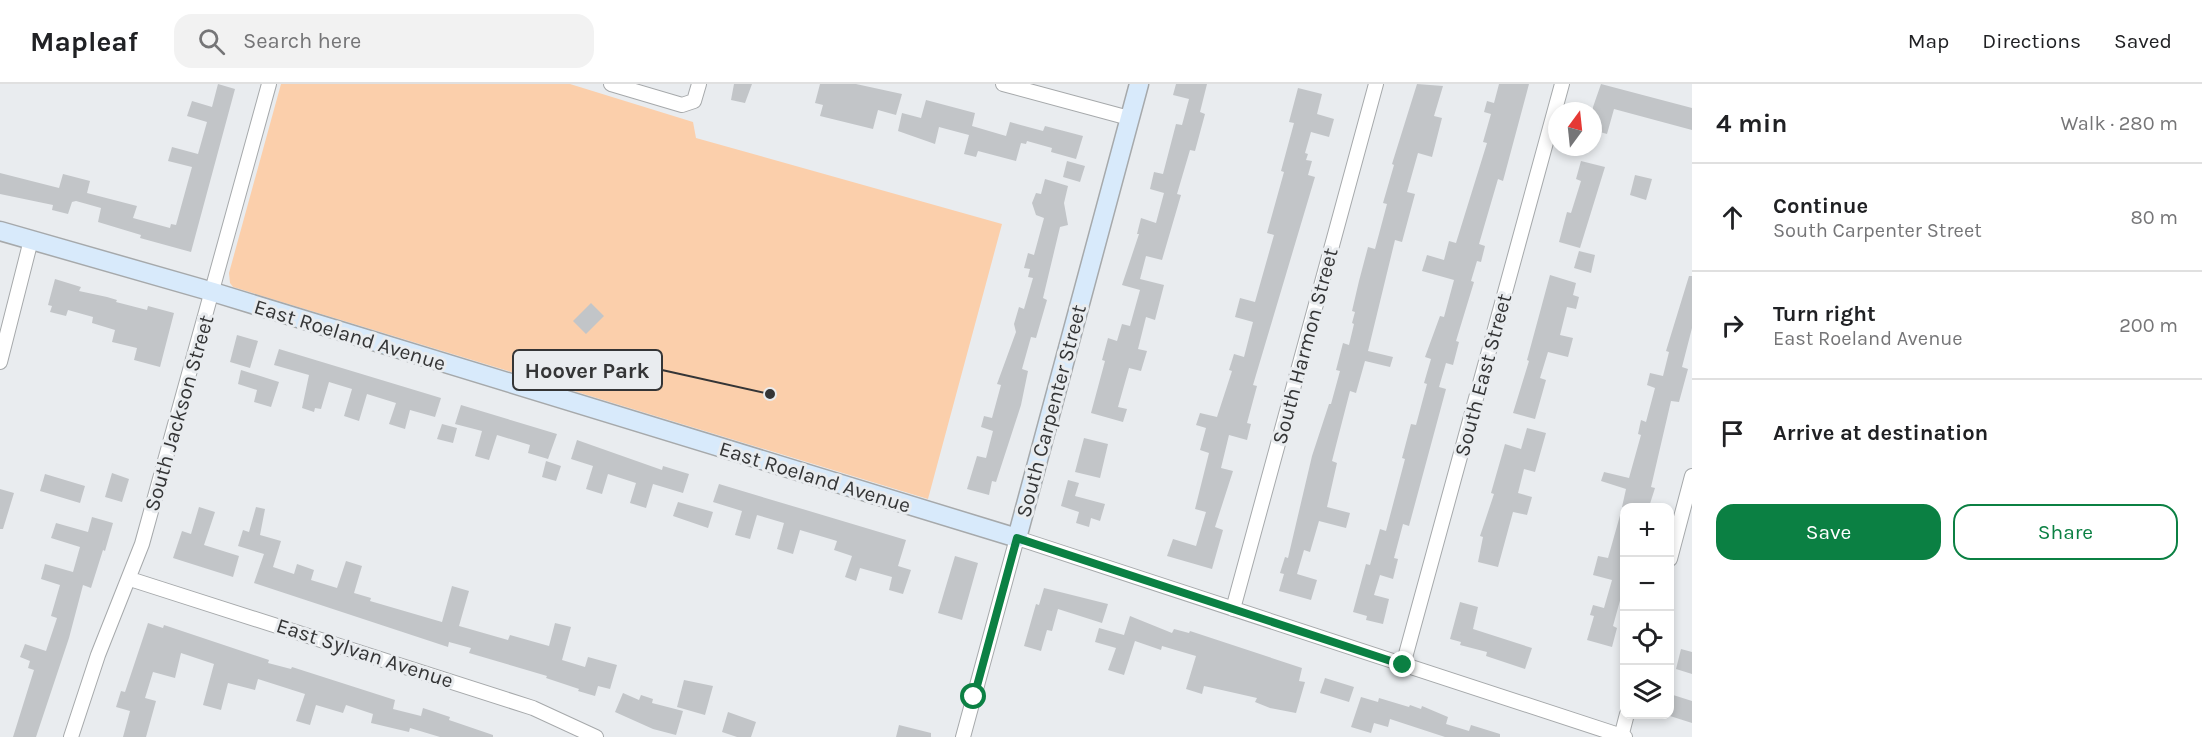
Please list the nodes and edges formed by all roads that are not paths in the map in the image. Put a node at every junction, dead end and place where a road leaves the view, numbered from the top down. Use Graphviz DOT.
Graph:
graph roads {
  1 [pos="269,84"];
  2 [pos="611,84"];
  3 [pos="699,84"];
  4 [pos="1003,84"];
  5 [pos="1139,84"];
  6 [pos="1376,84"];
  7 [pos="1562,84"];
  8 [pos="1129,118"];
  9 [pos="0,231"];
  10 [pos="31,240"];
  11 [pos="213,292"];
  12 [pos="0,362"];
  13 [pos="1692,476"];
  14 [pos="1017,538"];
  15 [pos="1671,557"];
  16 [pos="130,579"];
  17 [pos="1233,609"];
  18 [pos="1403,665"];
  19 [pos="1626,719"];
  20 [pos="71,737"];
  21 [pos="596,737"];
  22 [pos="963,737"];
  23 [pos="1623,737"];
  1 -- 11 [label="street, South Jackson Street"];
  2 -- 3 [label="street"];
  4 -- 8 [label="street"];
  5 -- 8 [label="street, South Carpenter Street"];
  6 -- 17 [label="street, South Harmon Street"];
  7 -- 18 [label="street, South East Street"];
  8 -- 14 [label="street, South Carpenter Street"];
  9 -- 10 [label="street, East Roeland Avenue"];
  10 -- 11 [label="street, East Roeland Avenue"];
  10 -- 12 [label="street"];
  11 -- 14 [label="street, East Roeland Avenue"];
  11 -- 16 [label="street, South Jackson Street"];
  13 -- 15 [label="street"];
  14 -- 17 [label="street, East Roeland Avenue"];
  14 -- 22 [label="street, South Carpenter Street"];
  16 -- 20 [label="street, South Jackson Street"];
  16 -- 21 [label="street, East Sylvan Avenue"];
  17 -- 18 [label="street, East Roeland Avenue"];
  18 -- 23 [label="street, East Roeland Avenue"];
  19 -- 23 [label="street"];
}
